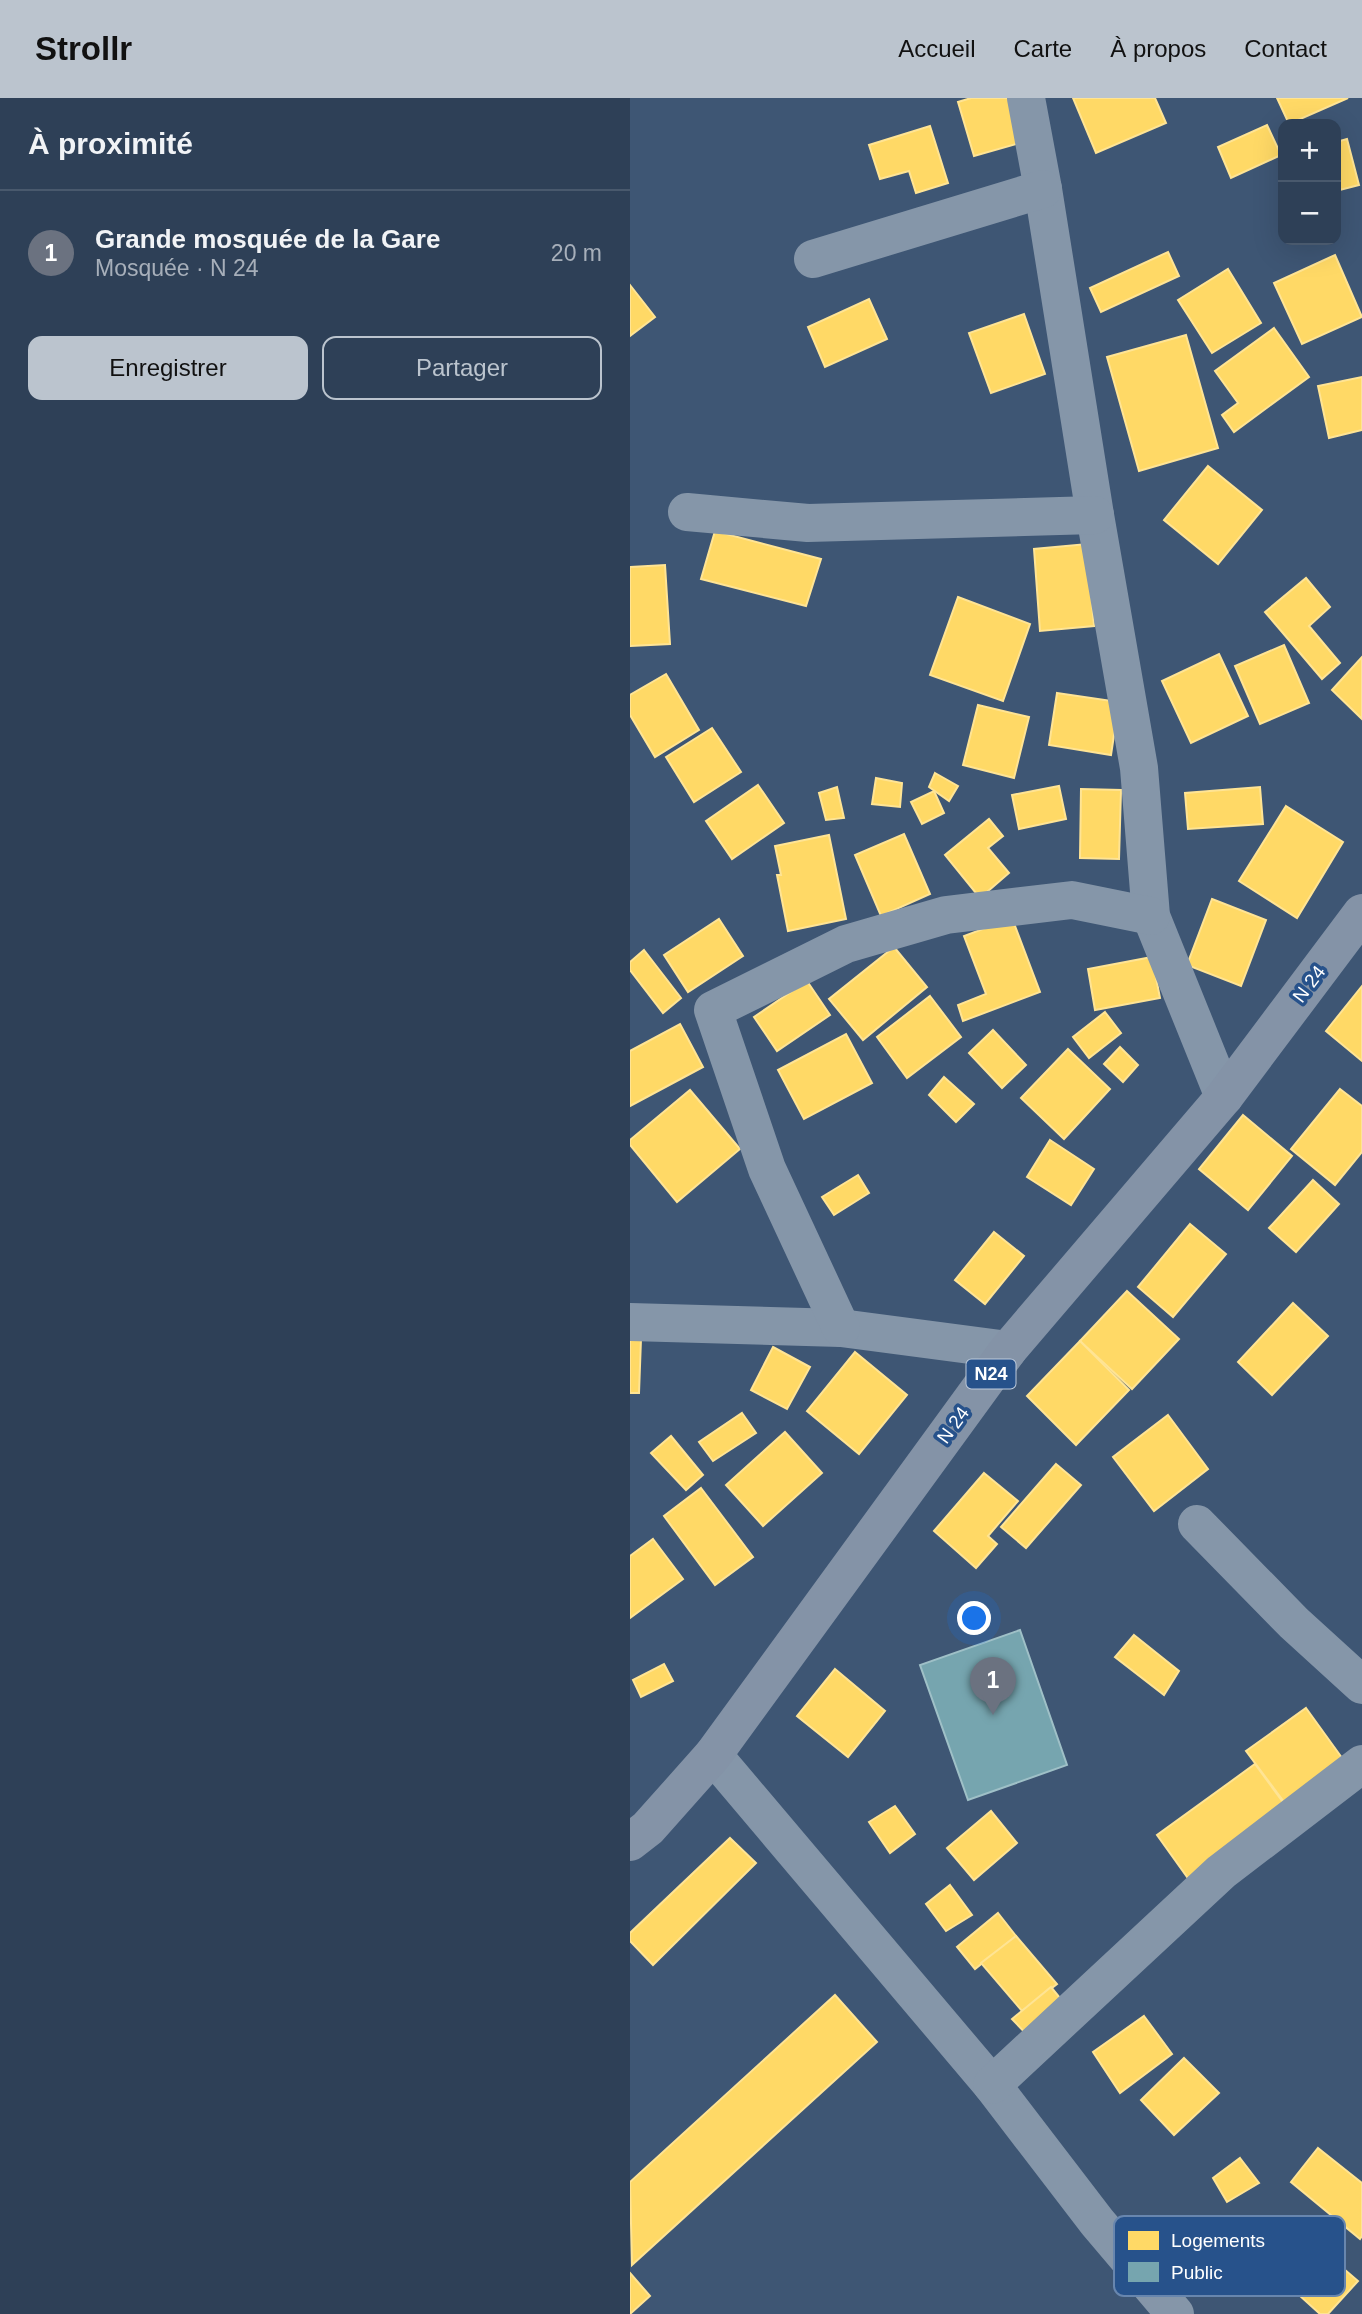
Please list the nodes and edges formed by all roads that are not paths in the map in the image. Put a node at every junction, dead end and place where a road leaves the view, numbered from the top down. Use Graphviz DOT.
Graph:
graph roads {
  1 [pos="1026,98"];
  2 [pos="1043,189"];
  3 [pos="813,259"];
  4 [pos="687,512"];
  5 [pos="1095,516"];
  6 [pos="1362,913"];
  7 [pos="1151,916"];
  8 [pos="1224,1097"];
  9 [pos="630,1322"];
  10 [pos="841,1328"];
  11 [pos="1008,1350"];
  12 [pos="1197,1524"];
  13 [pos="1362,1685"];
  14 [pos="713,1755"];
  15 [pos="1362,1764"];
  16 [pos="636,1831"];
  17 [pos="992,2085"];
  18 [pos="1114,2242"];
  19 [pos="1160,2296"];
  20 [pos="1175,2314"];
  1 -- 2 [label="street"];
  2 -- 3 [label="street"];
  2 -- 5 [label="street"];
  4 -- 5 [label="street"];
  5 -- 7 [label="street"];
  6 -- 8 [label="main road, N 24 / N24"];
  7 -- 8 [label="street"];
  7 -- 10 [label="street"];
  8 -- 11 [label="main road, N 24 / N24"];
  9 -- 10 [label="street"];
  10 -- 11 [label="street"];
  11 -- 14 [label="main road, N 24 / N24"];
  12 -- 13 [label="street"];
  14 -- 16 [label="main road, N 24 / N24"];
  14 -- 17 [label="street"];
  15 -- 17 [label="street"];
  17 -- 18 [label="street"];
  19 -- 20 [label="street"];
}
